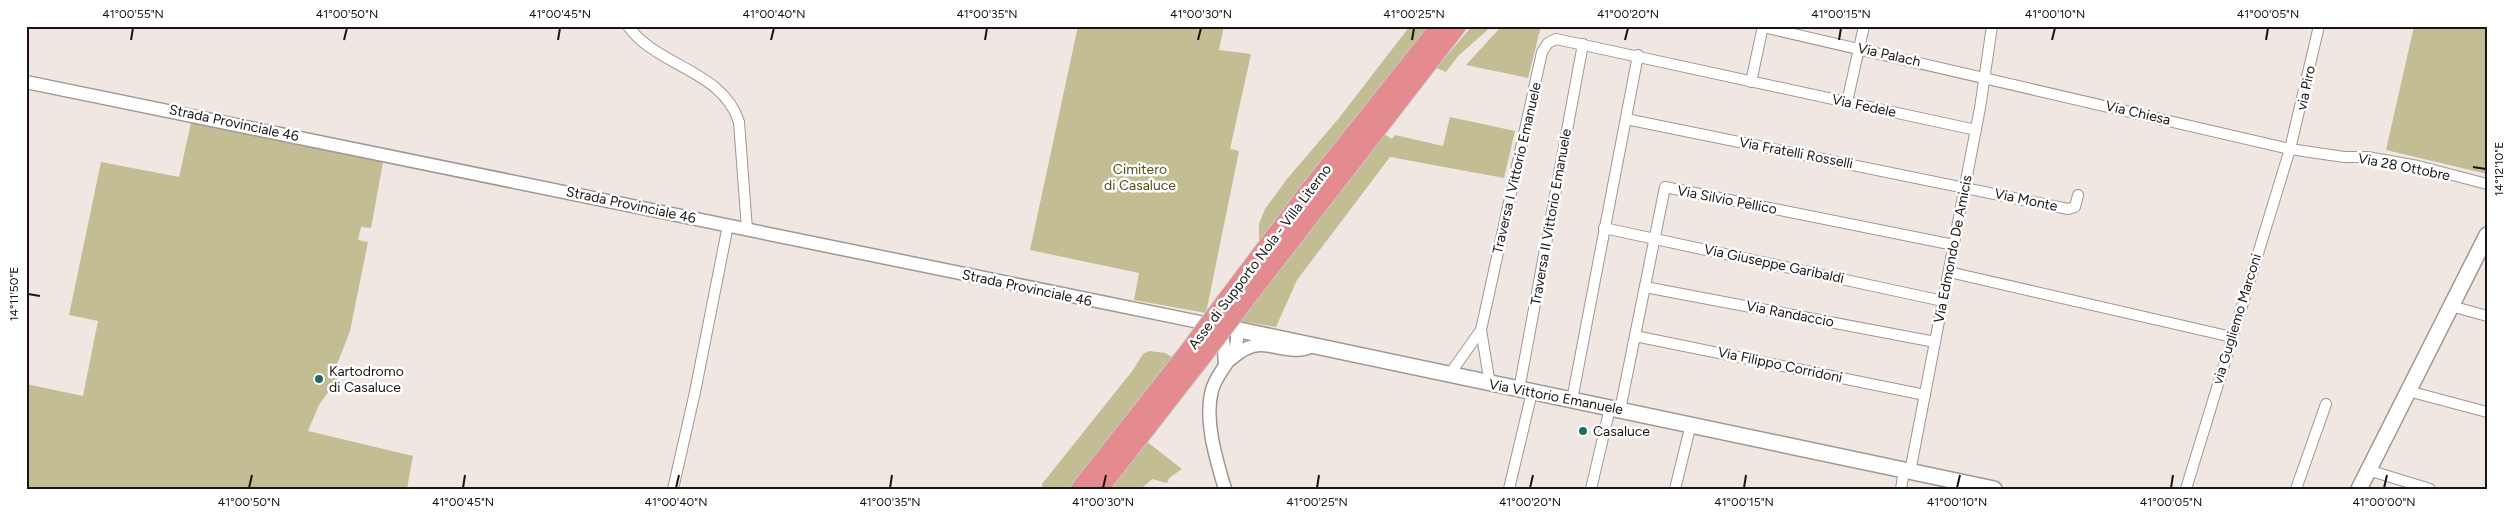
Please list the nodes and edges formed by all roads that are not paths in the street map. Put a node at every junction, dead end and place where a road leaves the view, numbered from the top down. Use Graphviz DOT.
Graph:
graph roads {
  1 [pos="628,26"];
  2 [pos="1440,26"];
  3 [pos="1457,26"];
  4 [pos="1763,26"];
  5 [pos="1864,26"];
  6 [pos="1992,26"];
  7 [pos="2319,26"];
  8 [pos="1583,44"];
  9 [pos="1859,47"];
  10 [pos="1638,55"];
  11 [pos="1985,78"];
  12 [pos="26,82"];
  13 [pos="1751,82"];
  14 [pos="1847,102"];
  15 [pos="1626,119"];
  16 [pos="1976,130"];
  17 [pos="2290,149"];
  18 [pos="2487,184"];
  19 [pos="1965,187"];
  20 [pos="2078,195"];
  21 [pos="728,225"];
  22 [pos="1604,228"];
  23 [pos="747,229"];
  24 [pos="2487,235"];
  25 [pos="1654,238"];
  26 [pos="1954,245"];
  27 [pos="1949,272"];
  28 [pos="1644,287"];
  29 [pos="1943,301"];
  30 [pos="1234,303"];
  31 [pos="2451,306"];
  32 [pos="2487,316"];
  33 [pos="1198,322"];
  34 [pos="1235,329"];
  35 [pos="1481,330"];
  36 [pos="1635,336"];
  37 [pos="2232,337"];
  38 [pos="1935,342"];
  39 [pos="1313,346"];
  40 [pos="1194,355"];
  41 [pos="1225,363"];
  42 [pos="1449,375"];
  43 [pos="1490,384"];
  44 [pos="1525,391"];
  45 [pos="2408,391"];
  46 [pos="1925,395"];
  47 [pos="1572,400"];
  48 [pos="2326,404"];
  49 [pos="1615,409"];
  50 [pos="2487,412"];
  51 [pos="1691,424"];
  52 [pos="2368,470"];
  53 [pos="1907,471"];
  54 [pos="673,489"];
  55 [pos="1080,489"];
  56 [pos="1099,489"];
  57 [pos="1224,489"];
  58 [pos="1509,489"];
  59 [pos="1591,489"];
  60 [pos="1675,489"];
  61 [pos="1901,489"];
  62 [pos="1994,489"];
  63 [pos="2186,489"];
  64 [pos="2296,489"];
  65 [pos="2358,489"];
  66 [pos="2430,489"];
  1 -- 23 [label="street"];
  2 -- 30 [label="highway, Asse di Supporto Nola - Villa Literno"];
  3 -- 30 [label="highway, Asse di Supporto Nola - Villa Literno"];
  4 -- 9 [label="street, Via Palach"];
  4 -- 13 [label="street"];
  5 -- 9 [label="street"];
  6 -- 11 [label="street, Via Edmondo De Amicis"];
  7 -- 17 [label="street, via Piro"];
  8 -- 10 [label="street, Via Fedele"];
  8 -- 35 [label="street, Traversa I Vittorio Emanuele"];
  8 -- 44 [label="street, Traversa II Vittorio Emanuele"];
  9 -- 11 [label="street, Via Palach"];
  9 -- 14 [label="street"];
  10 -- 13 [label="street, Via Fedele"];
  10 -- 15 [label="street"];
  11 -- 16 [label="street, Via Edmondo De Amicis"];
  11 -- 17 [label="street, Via Chiesa"];
  12 -- 21 [label="street, Strada Provinciale 46"];
  13 -- 14 [label="street, Via Fedele"];
  14 -- 16 [label="street, Via Fedele"];
  15 -- 19 [label="street, Via Fratelli Rosselli"];
  15 -- 22 [label="street"];
  16 -- 19 [label="street, Via Edmondo De Amicis"];
  17 -- 18 [label="street, Via 28 Ottobre"];
  17 -- 37 [label="street, via Gugliemo Marconi"];
  19 -- 20 [label="street, Via Monte"];
  19 -- 26 [label="street, Via Edmondo De Amicis"];
  21 -- 23 [label="street, Strada Provinciale 46"];
  21 -- 54 [label="street"];
  22 -- 25 [label="street, Via Giuseppe Garibaldi"];
  22 -- 47 [label="street"];
  23 -- 33 [label="street, Strada Provinciale 46"];
  24 -- 31 [label="main road"];
  25 -- 26 [label="street, Via Silvio Pellico"];
  25 -- 28 [label="street, Via Silvio Pellico"];
  25 -- 29 [label="street, Via Giuseppe Garibaldi"];
  26 -- 27 [label="street, Via Edmondo De Amicis"];
  27 -- 29 [label="street, Via Edmondo De Amicis"];
  27 -- 37 [label="street"];
  28 -- 36 [label="street, Via Silvio Pellico"];
  28 -- 38 [label="street, Via Randaccio"];
  29 -- 38 [label="street, Via Edmondo De Amicis"];
  30 -- 40 [label="highway, Asse di Supporto Nola - Villa Literno, bridge"];
  31 -- 32 [label="street"];
  31 -- 45 [label="main road"];
  33 -- 34 [label="street, Strada Provinciale 46"];
  33 -- 41 [label="street"];
  34 -- 39 [label="main road, Via Vittorio Emanuele"];
  34 -- 41 [label="street"];
  35 -- 42 [label="street, Traversa I Vittorio Emanuele"];
  35 -- 43 [label="street, Traversa I Vittorio Emanuele"];
  36 -- 46 [label="street, Via Filippo Corridoni"];
  36 -- 49 [label="street, Via Silvio Pellico"];
  37 -- 63 [label="street, via Gugliemo Marconi"];
  38 -- 46 [label="street, Via Edmondo De Amicis"];
  39 -- 41 [label="street"];
  39 -- 42 [label="main road, Via Vittorio Emanuele"];
  40 -- 55 [label="highway, Asse di Supporto Nola - Villa Literno"];
  40 -- 56 [label="highway, Asse di Supporto Nola - Villa Literno"];
  41 -- 57 [label="street"];
  42 -- 43 [label="main road, Via Vittorio Emanuele"];
  43 -- 44 [label="main road, Via Vittorio Emanuele"];
  44 -- 47 [label="main road, Via Vittorio Emanuele"];
  44 -- 58 [label="street, Traversa II Vittorio Emanuele"];
  45 -- 50 [label="street"];
  45 -- 52 [label="main road"];
  46 -- 53 [label="street, Via Edmondo De Amicis"];
  47 -- 49 [label="main road, Via Vittorio Emanuele"];
  48 -- 64 [label="street"];
  49 -- 51 [label="main road, Via Vittorio Emanuele"];
  49 -- 59 [label="street, Via Silvio Pellico"];
  51 -- 53 [label="main road, Via Vittorio Emanuele"];
  51 -- 60 [label="street"];
  52 -- 65 [label="main road"];
  52 -- 66 [label="street"];
  53 -- 61 [label="street, Via Edmondo De Amicis"];
  53 -- 62 [label="main road, Via Vittorio Emanuele"];
}
